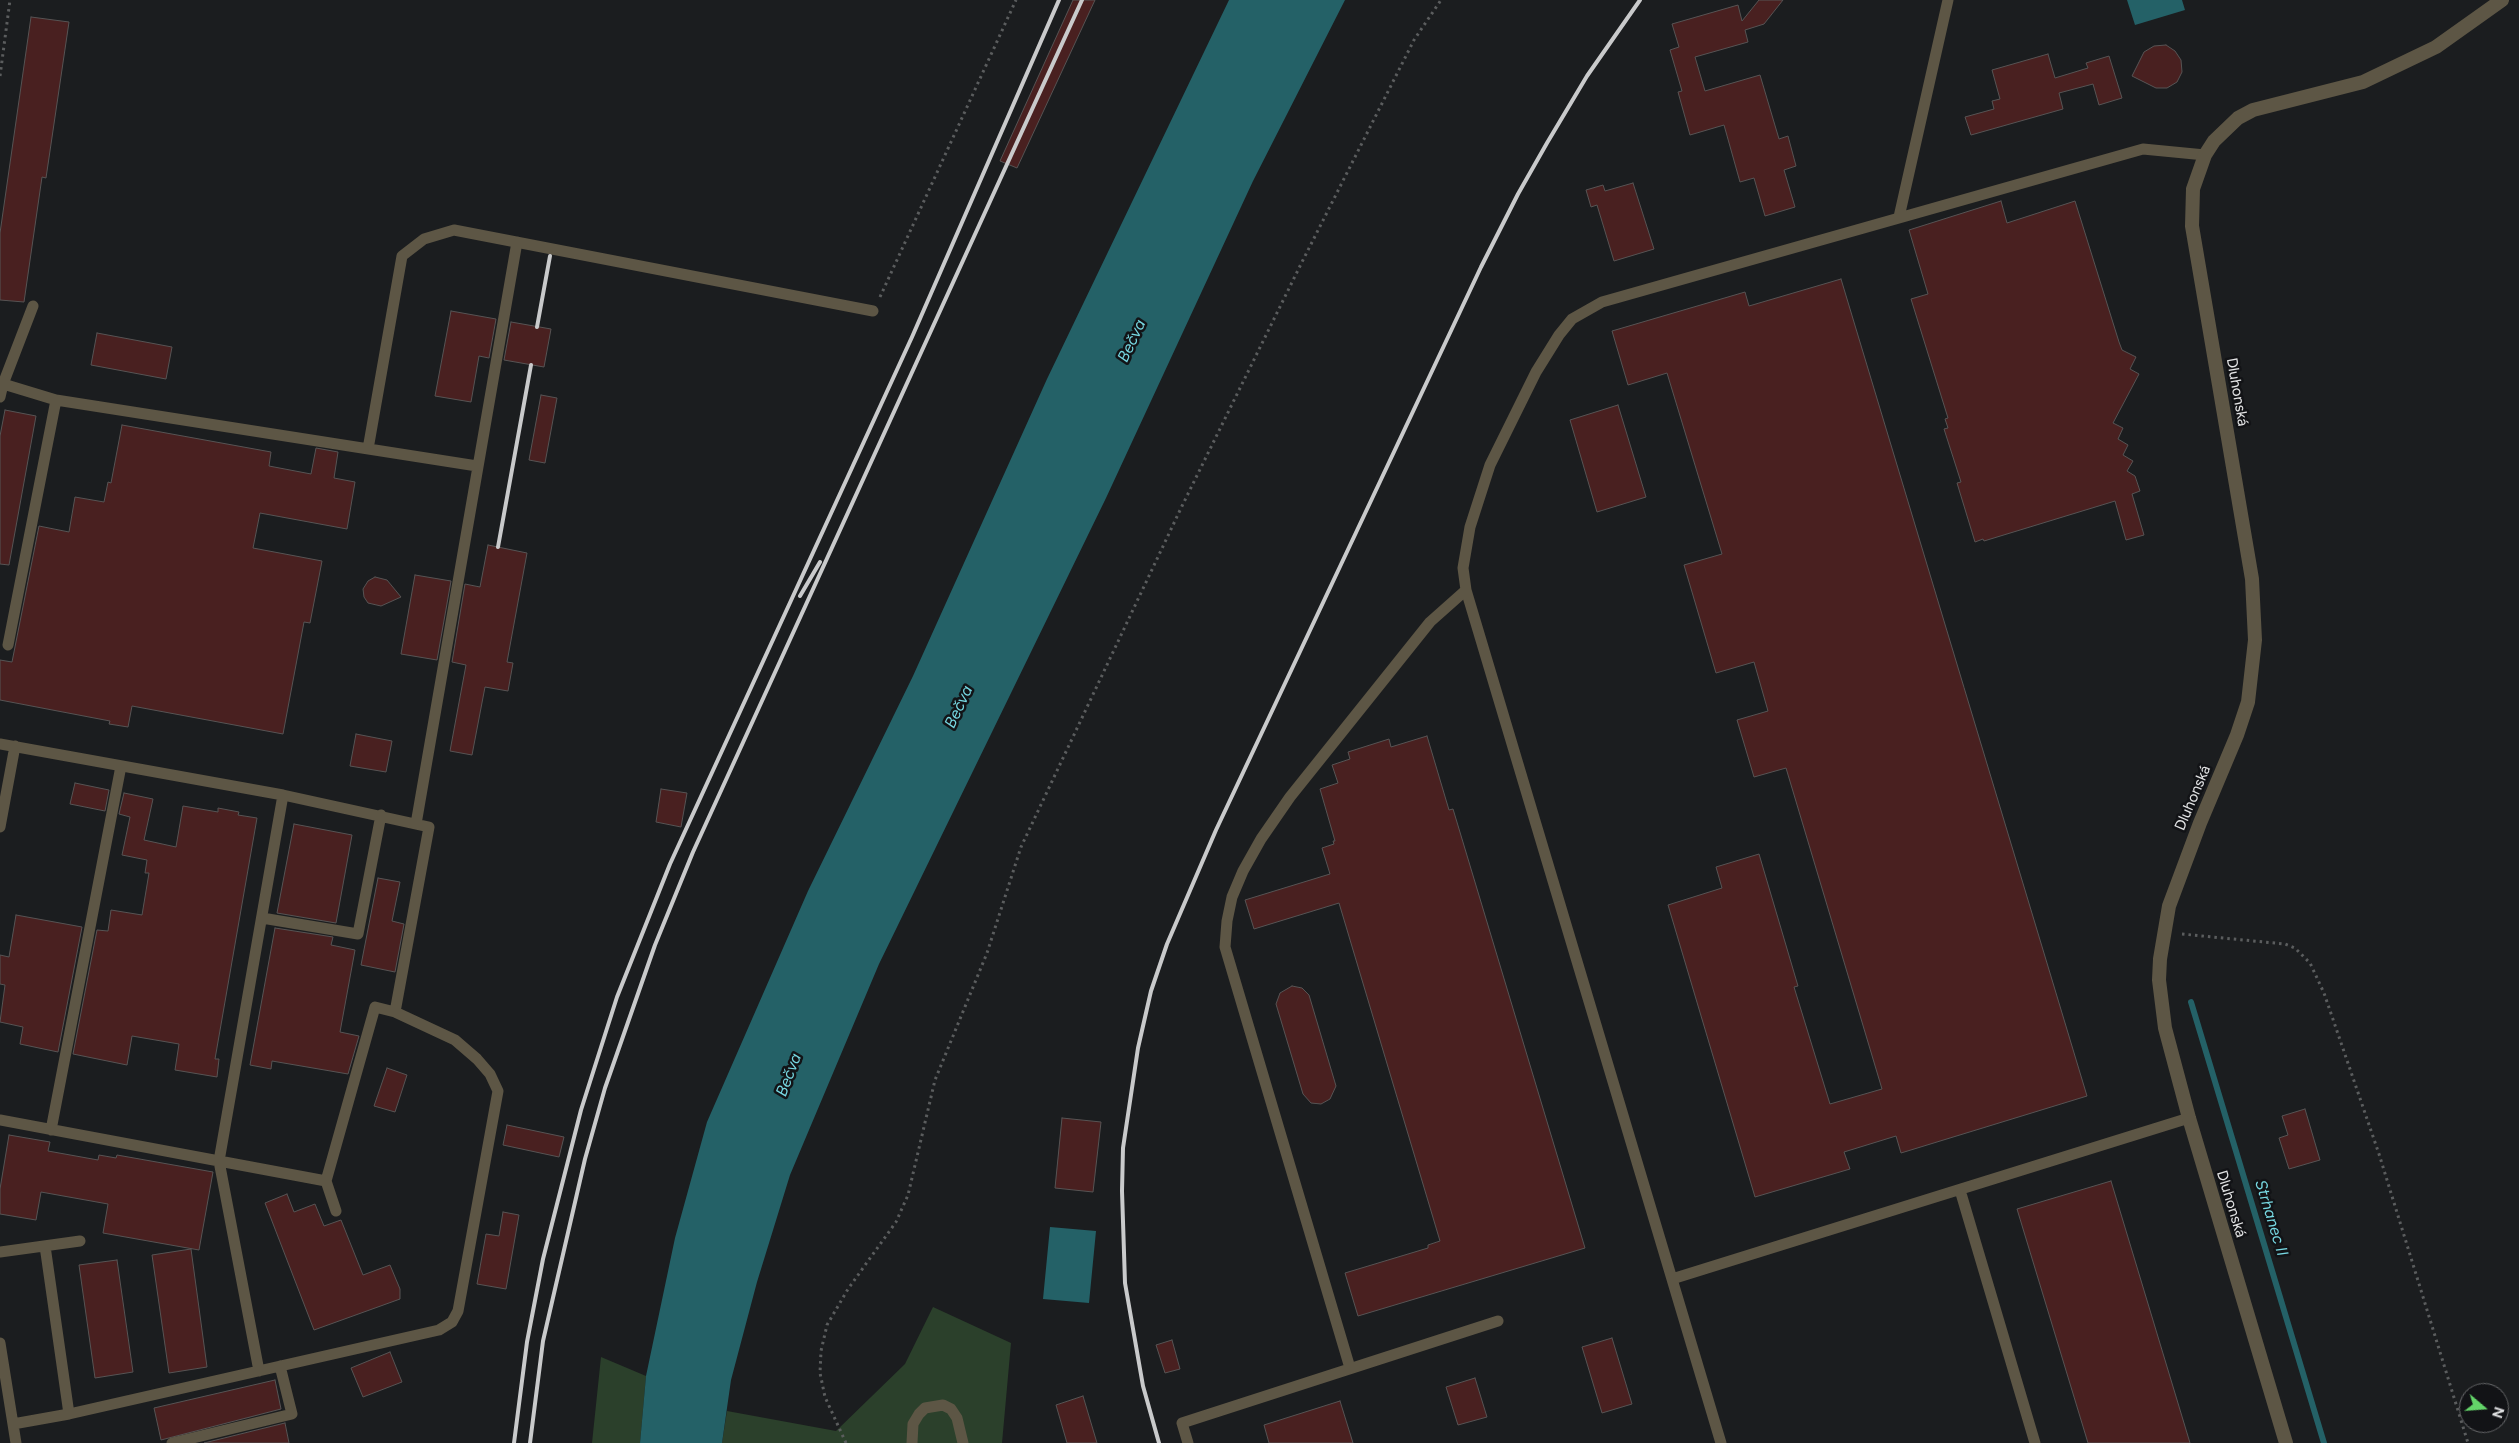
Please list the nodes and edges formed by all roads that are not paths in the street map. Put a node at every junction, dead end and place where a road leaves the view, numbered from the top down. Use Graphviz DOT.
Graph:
graph roads {
  1 [pos="1948,0"];
  2 [pos="2502,0"];
  3 [pos="2205,155"];
  4 [pos="1900,218"];
  5 [pos="517,242"];
  6 [pos="33,306"];
  7 [pos="873,311"];
  8 [pos="1,383"];
  9 [pos="0,397"];
  10 [pos="56,400"];
  11 [pos="368,449"];
  12 [pos="477,466"];
  13 [pos="1466,590"];
  14 [pos="8,645"];
  15 [pos="0,744"];
  16 [pos="15,746"];
  17 [pos="121,766"];
  18 [pos="283,796"];
  19 [pos="381,815"];
  20 [pos="416,824"];
  21 [pos="0,827"];
  22 [pos="262,918"];
  23 [pos="395,1012"];
  24 [pos="2189,1118"];
  25 [pos="0,1120"];
  26 [pos="51,1130"];
  27 [pos="219,1161"];
  28 [pos="326,1181"];
  29 [pos="1960,1190"];
  30 [pos="336,1210"];
  31 [pos="80,1241"];
  32 [pos="45,1246"];
  33 [pos="0,1252"];
  34 [pos="1672,1279"];
  35 [pos="1498,1321"];
  36 [pos="0,1343"];
  37 [pos="280,1366"];
  38 [pos="1350,1368"];
  39 [pos="259,1371"];
  40 [pos="69,1414"];
  41 [pos="13,1424"];
  42 [pos="16,1443"];
  43 [pos="172,1443"];
  44 [pos="912,1443"];
  45 [pos="963,1443"];
  46 [pos="1188,1443"];
  47 [pos="1721,1443"];
  48 [pos="2035,1443"];
  49 [pos="2286,1443"];
  1 -- 4 [label="lane"];
  2 -- 3 [label="street, Dluhonská"];
  3 -- 4 [label="lane"];
  3 -- 24 [label="street, Dluhonská"];
  4 -- 13 [label="lane"];
  5 -- 7 [label="lane"];
  5 -- 11 [label="lane"];
  5 -- 12 [label="lane"];
  6 -- 8 [label="lane"];
  8 -- 9 [label="lane"];
  8 -- 10 [label="lane"];
  10 -- 11 [label="lane"];
  10 -- 14 [label="lane"];
  11 -- 12 [label="lane"];
  12 -- 20 [label="lane"];
  13 -- 34 [label="lane"];
  13 -- 38 [label="lane"];
  15 -- 16 [label="lane"];
  16 -- 17 [label="lane"];
  16 -- 21 [label="lane"];
  17 -- 18 [label="lane"];
  17 -- 26 [label="lane"];
  18 -- 19 [label="lane"];
  18 -- 22 [label="lane"];
  19 -- 20 [label="lane"];
  19 -- 22 [label="lane"];
  20 -- 23 [label="lane"];
  22 -- 27 [label="lane"];
  23 -- 28 [label="lane"];
  23 -- 37 [label="lane"];
  24 -- 29 [label="lane"];
  24 -- 49 [label="street, Dluhonská"];
  25 -- 26 [label="lane"];
  26 -- 27 [label="lane"];
  27 -- 28 [label="lane"];
  27 -- 39 [label="lane"];
  28 -- 30 [label="lane"];
  29 -- 34 [label="lane"];
  29 -- 48 [label="lane"];
  31 -- 32 [label="lane"];
  32 -- 33 [label="lane"];
  32 -- 40 [label="lane"];
  34 -- 47 [label="lane"];
  35 -- 38 [label="lane"];
  36 -- 41 [label="lane"];
  37 -- 39 [label="lane"];
  37 -- 43 [label="lane"];
  38 -- 46 [label="lane"];
  39 -- 40 [label="lane"];
  40 -- 41 [label="lane"];
  41 -- 42 [label="lane"];
  44 -- 45 [label="lane"];
}
